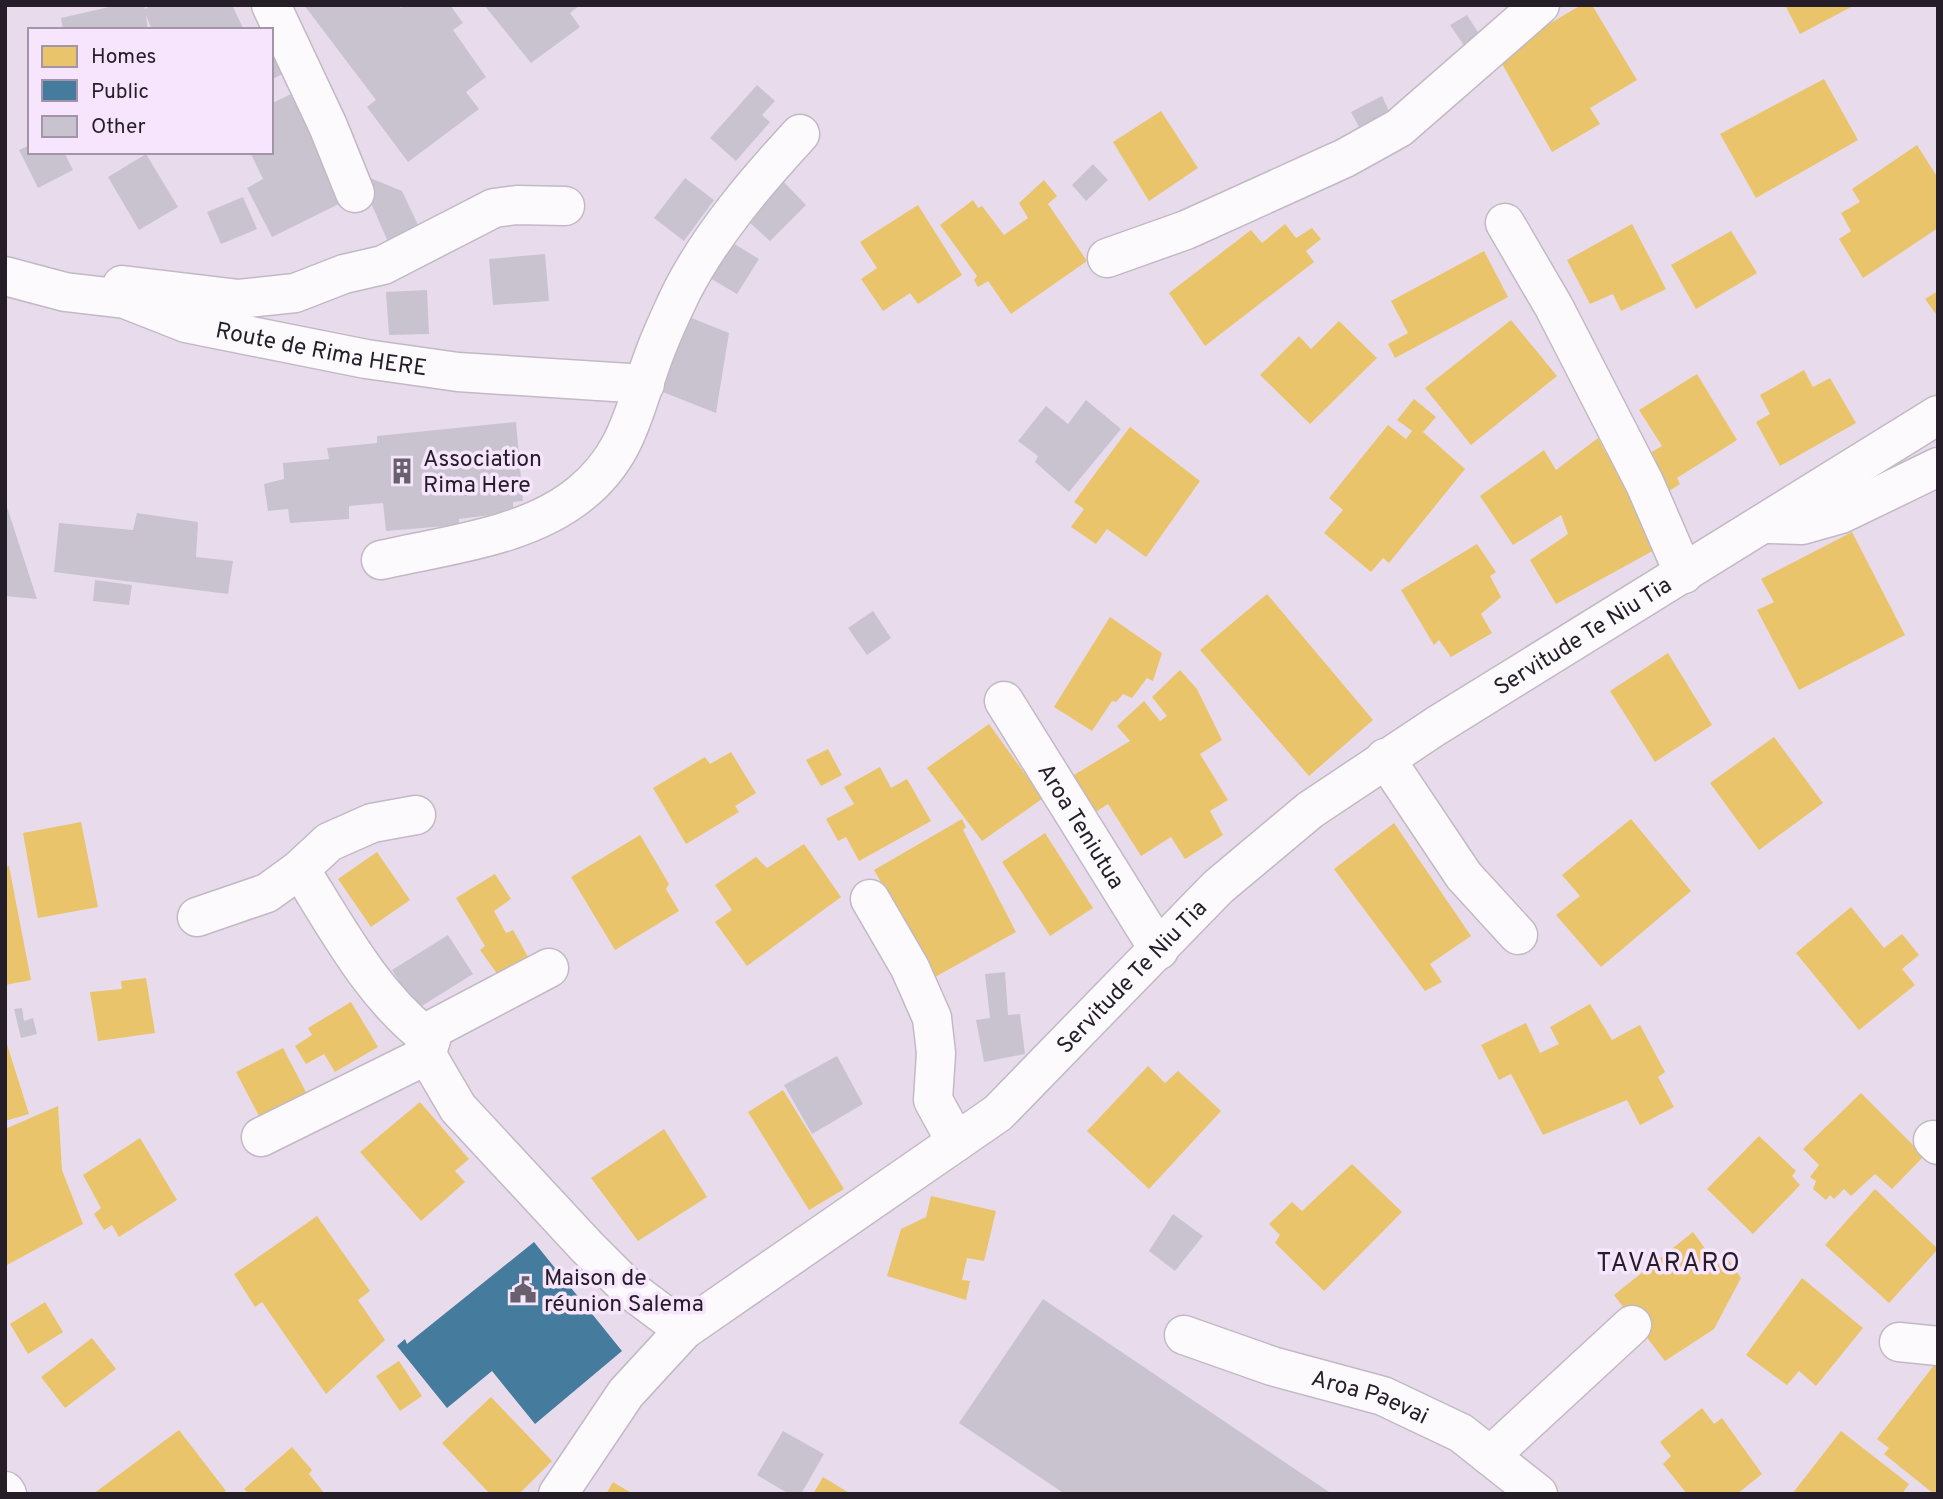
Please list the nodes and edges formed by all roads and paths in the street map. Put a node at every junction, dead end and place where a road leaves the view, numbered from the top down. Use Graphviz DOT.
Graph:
graph roads {
  1 [pos="271,5"];
  2 [pos="1539,5"];
  3 [pos="800,134"];
  4 [pos="355,193"];
  5 [pos="565,206"];
  6 [pos="1505,223"];
  7 [pos="1107,258"];
  8 [pos="5,276"];
  9 [pos="65,292"];
  10 [pos="645,384"];
  11 [pos="1938,415"];
  12 [pos="1938,467"];
  13 [pos="1763,524"];
  14 [pos="381,560"];
  15 [pos="1684,574"];
  16 [pos="1004,701"];
  17 [pos="1385,758"];
  18 [pos="416,815"];
  19 [pos="300,869"];
  20 [pos="870,899"];
  21 [pos="197,917"];
  22 [pos="1518,935"];
  23 [pos="1159,950"];
  24 [pos="549,968"];
  25 [pos="429,1047"];
  26 [pos="261,1137"];
  27 [pos="956,1142"];
  28 [pos="1632,1325"];
  29 [pos="684,1330"];
  30 [pos="1184,1335"];
  31 [pos="1899,1342"];
  32 [pos="1938,1346"];
  33 [pos="1490,1455"];
  34 [pos="558,1494"];
  35 [pos="1538,1494"];
  1 -- 4 [label="street"];
  2 -- 7 [label="street"];
  3 -- 10 [label="street"];
  5 -- 9 [label="street"];
  6 -- 15 [label="street"];
  8 -- 9 [label="street, Route de Rima HERE"];
  9 -- 10 [label="street, Route de Rima HERE"];
  10 -- 14 [label="street"];
  11 -- 13 [label="street, Servitude Te Niu Tia"];
  12 -- 13 [label="street"];
  13 -- 15 [label="street, Servitude Te Niu Tia"];
  15 -- 17 [label="street, Servitude Te Niu Tia"];
  16 -- 23 [label="street, Aroa Teniutua"];
  17 -- 22 [label="street"];
  17 -- 23 [label="street, Servitude Te Niu Tia"];
  18 -- 19 [label="street"];
  19 -- 21 [label="street"];
  19 -- 25 [label="street"];
  20 -- 27 [label="street"];
  23 -- 27 [label="street, Servitude Te Niu Tia"];
  24 -- 25 [label="street"];
  25 -- 26 [label="street"];
  25 -- 29 [label="street"];
  27 -- 29 [label="street, Servitude Te Niu Tia"];
  28 -- 33 [label="street"];
  29 -- 34 [label="street, Servitude Te Niu Tia"];
  30 -- 33 [label="street, Aroa Paevai"];
  31 -- 32 [label="street"];
  33 -- 35 [label="street, Aroa Paevai"];
}
